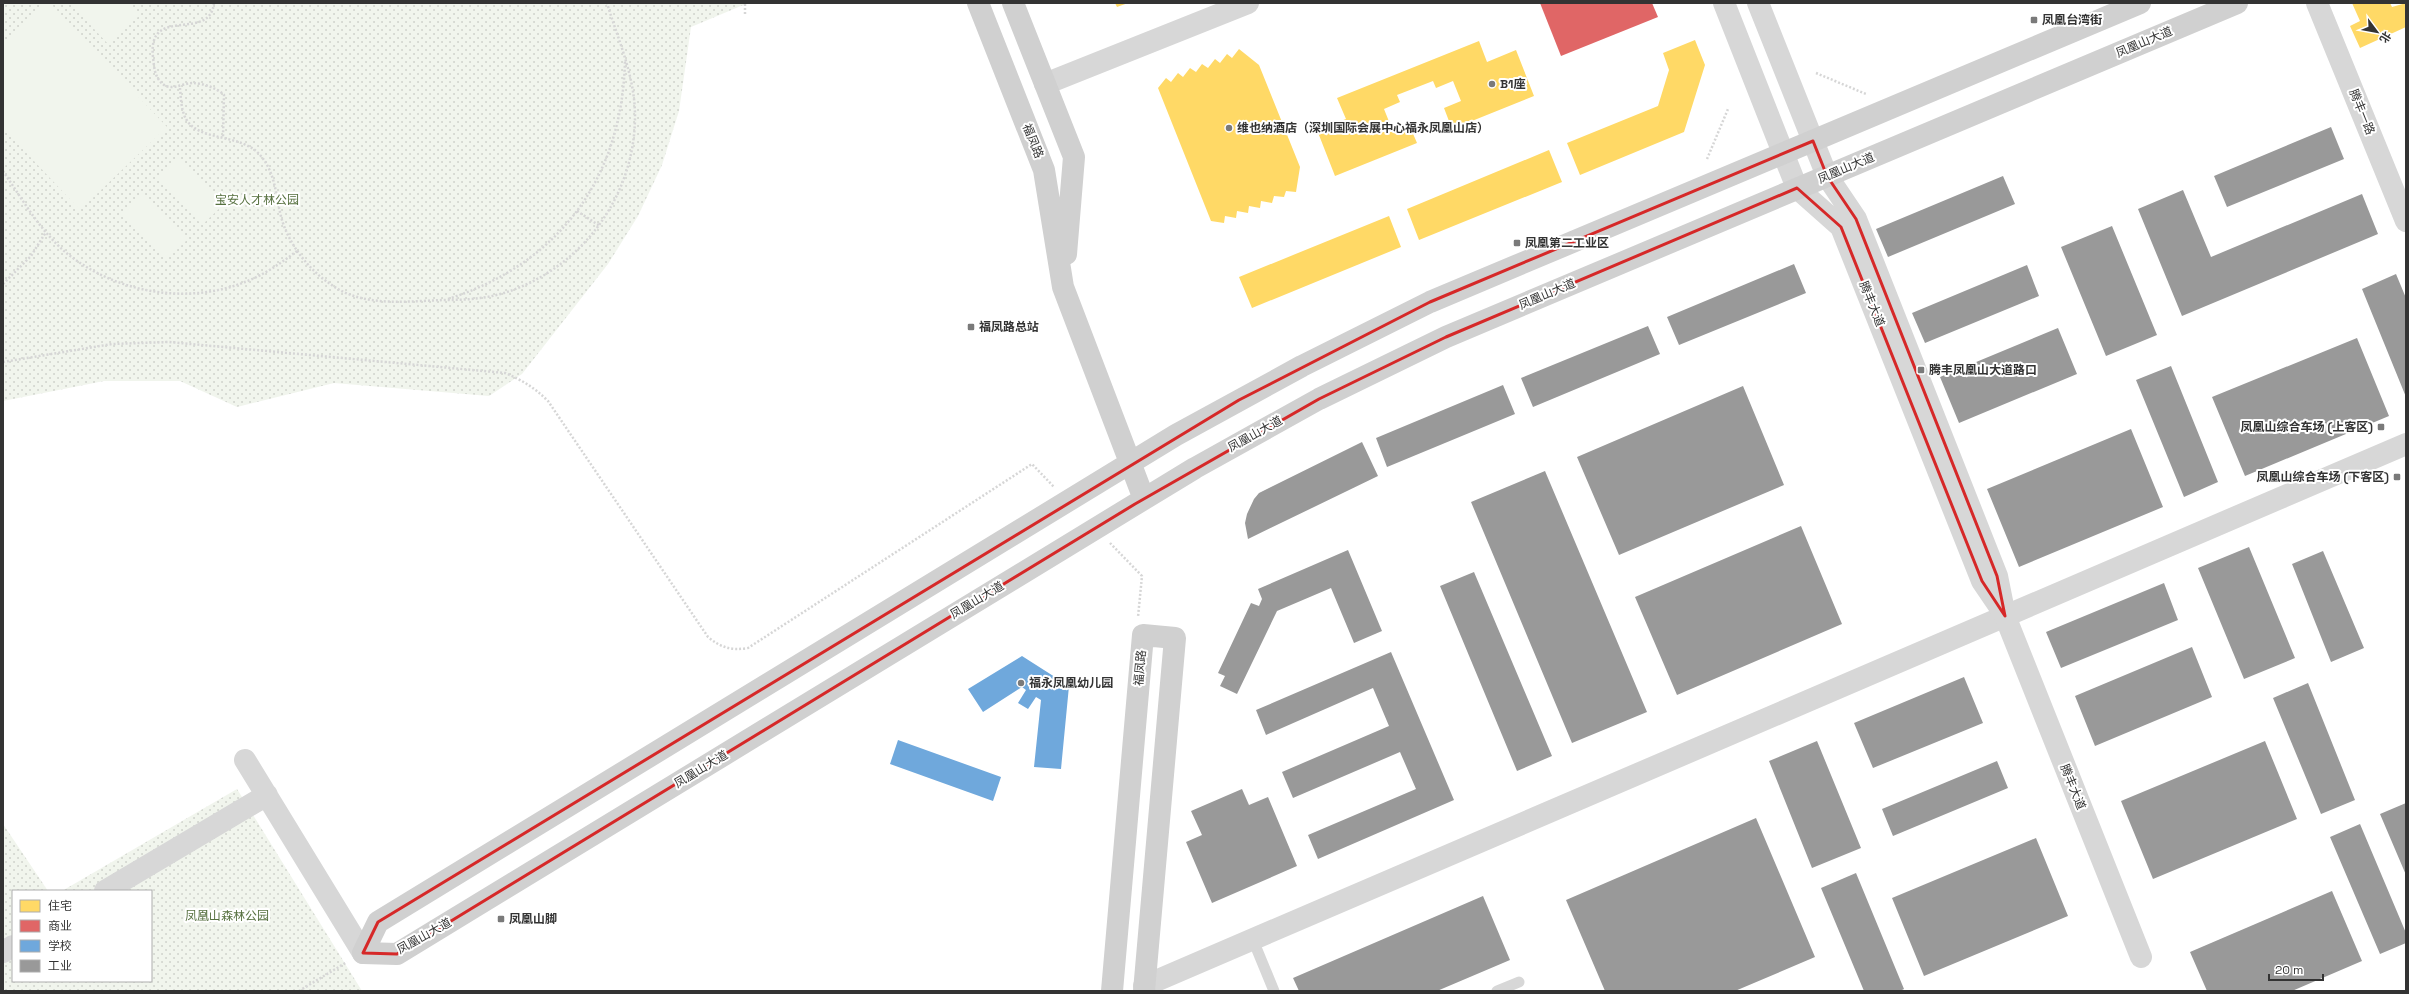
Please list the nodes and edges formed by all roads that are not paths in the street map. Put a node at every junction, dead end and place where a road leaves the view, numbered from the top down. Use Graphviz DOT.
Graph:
graph roads {
  1 [pos="978,3"];
  2 [pos="1013,3"];
  3 [pos="1248,3"];
  4 [pos="1724,3"];
  5 [pos="1758,3"];
  6 [pos="2140,3"];
  7 [pos="2237,3"];
  8 [pos="2317,3"];
  9 [pos="1045,84"];
  10 [pos="1813,141"];
  11 [pos="1783,154"];
  12 [pos="1827,176"];
  13 [pos="1797,188"];
  14 [pos="2406,221"];
  15 [pos="1063,287"];
  16 [pos="2406,444"];
  17 [pos="1130,463"];
  18 [pos="1144,499"];
  19 [pos="2005,616"];
  20 [pos="245,760"];
  21 [pos="267,795"];
  22 [pos="108,890"];
  23 [pos="1253,940"];
  24 [pos="12,947"];
  25 [pos="3,952"];
  26 [pos="363,953"];
  27 [pos="2141,957"];
  28 [pos="1519,982"];
  29 [pos="1144,989"];
  30 [pos="1112,991"];
  31 [pos="1274,991"];
  32 [pos="1497,991"];
  1 -- 15 [label="main road, 福凤路"];
  2 -- 9 [label="main road, 福凤路"];
  3 -- 9 [label="street"];
  4 -- 11 [label="street, 腾丰大道"];
  5 -- 10 [label="street, 腾丰大道"];
  6 -- 10 [label="main road"];
  7 -- 12 [label="main road, 凤凰山大道"];
  8 -- 14 [label="street, 腾丰一路"];
  9 -- 15 [label="main road, 福凤路"];
  10 -- 11 [label="main road"];
  10 -- 12 [label="street, 腾丰大道"];
  11 -- 13 [label="street, 腾丰大道"];
  11 -- 17 [label="main road"];
  12 -- 13 [label="main road, 凤凰山大道"];
  12 -- 19 [label="street, 腾丰大道"];
  13 -- 18 [label="main road, 凤凰山大道"];
  13 -- 19 [label="street, 腾丰大道"];
  15 -- 17 [label="main road, 福凤路"];
  16 -- 19 [label="street"];
  17 -- 18 [label="main road, 福凤路"];
  17 -- 26 [label="main road"];
  18 -- 26 [label="main road, 凤凰山大道"];
  19 -- 23 [label="street"];
  19 -- 27 [label="street, 腾丰大道"];
  20 -- 21 [label="street"];
  21 -- 22 [label="street"];
  21 -- 26 [label="street"];
  23 -- 29 [label="street"];
  23 -- 31 [label="lane"];
  24 -- 25 [label="street"];
  28 -- 32 [label="lane"];
  29 -- 30 [label="main road, 福凤路"];
}
